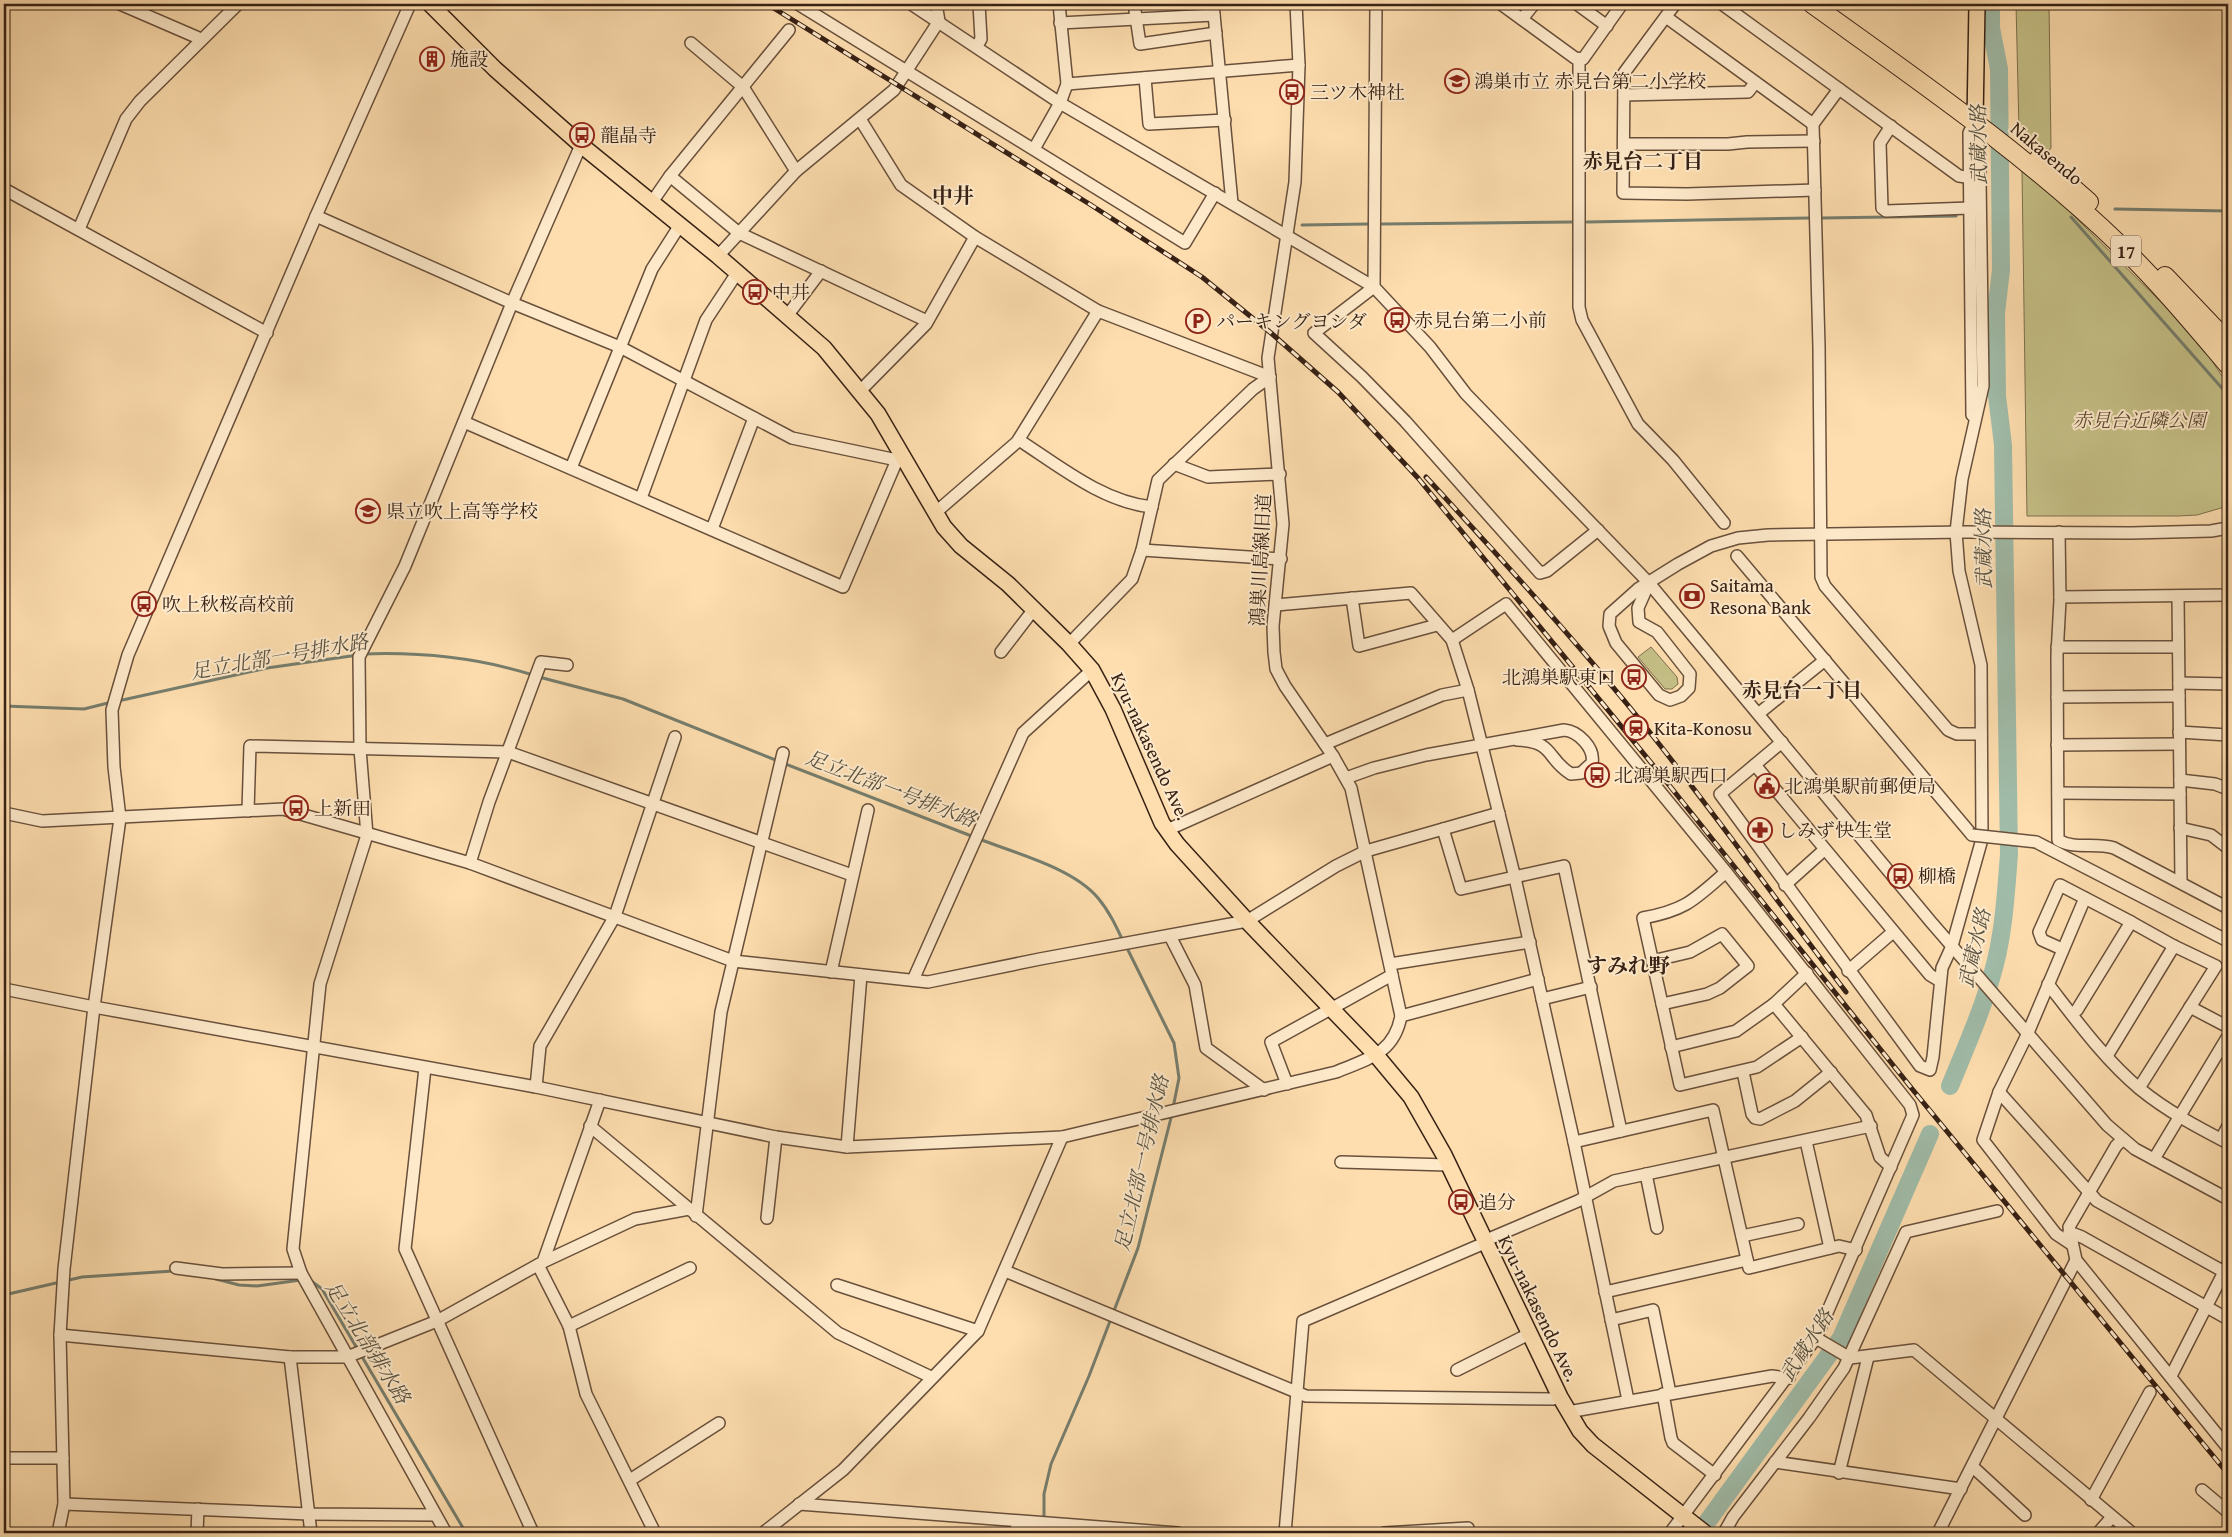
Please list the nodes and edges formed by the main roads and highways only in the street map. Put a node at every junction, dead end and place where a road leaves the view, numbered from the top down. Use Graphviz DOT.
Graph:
graph roads {
  1 [pos="430,4"];
  2 [pos="1812,4"];
  3 [pos="1832,4"];
  4 [pos="1977,4"];
  5 [pos="1981,119"];
  6 [pos="2011,142"];
  7 [pos="2228,342"];
  8 [pos="2228,365"];
  9 [pos="1704,1533"];
  1 -- 9 [label="main road, Kyu-nakasendo Ave."];
  2 -- 5 [label="highway, Nakasendo / 17"];
  3 -- 5 [label="highway, Nakasendo / 17"];
  4 -- 5 [label="main road"];
  5 -- 6 [label="highway, Nakasendo / 17"];
  6 -- 7 [label="highway, Nakasendo / 17"];
  6 -- 8 [label="highway, Nakasendo / 17"];
}
